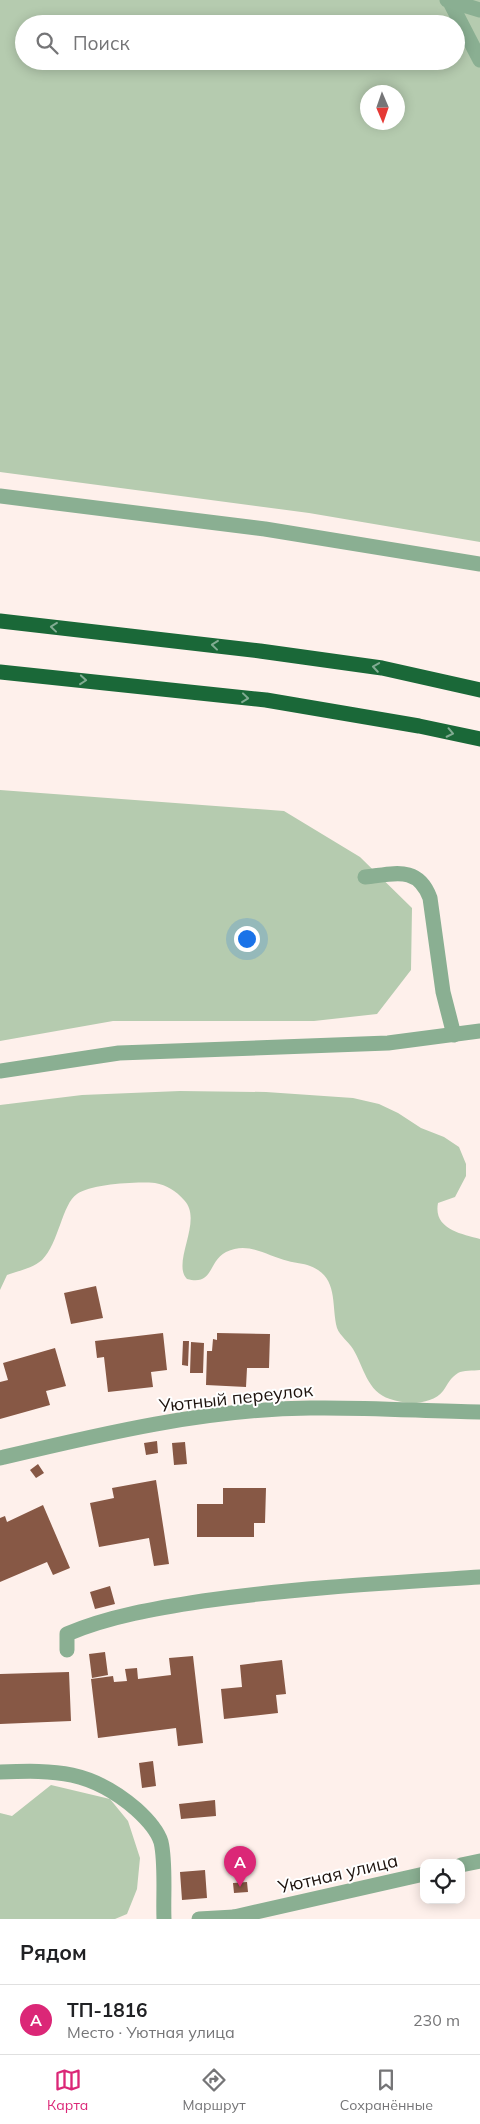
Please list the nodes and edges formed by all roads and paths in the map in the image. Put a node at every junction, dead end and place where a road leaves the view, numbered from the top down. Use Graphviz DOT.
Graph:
graph roads {
  1 [pos="448,0"];
  2 [pos="480,10"];
  3 [pos="456,15"];
  4 [pos="465,32"];
  5 [pos="480,60"];
  6 [pos="0,496"];
  7 [pos="480,564"];
  8 [pos="0,621"];
  9 [pos="0,672"];
  10 [pos="480,690"];
  11 [pos="480,739"];
  12 [pos="365,877"];
  13 [pos="480,1031"];
  14 [pos="454,1035"];
  15 [pos="0,1071"];
  16 [pos="480,1412"];
  17 [pos="0,1458"];
  18 [pos="480,1577"];
  19 [pos="67,1650"];
  20 [pos="0,1772"];
  21 [pos="480,1861"];
  22 [pos="465,1864"];
  23 [pos="420,1875"];
  24 [pos="234,1918"];
  25 [pos="164,1919"];
  26 [pos="199,1919"];
  1 -- 2 [label="street"];
  1 -- 3 [label="street"];
  4 -- 5 [label="street"];
  6 -- 7 [label="street"];
  10 -- 8 [label="highway, one-way"];
  9 -- 11 [label="highway, one-way"];
  12 -- 14 [label="street"];
  13 -- 14 [label="street"];
  14 -- 15 [label="street"];
  16 -- 17 [label="street, Уютный переулок"];
  18 -- 19 [label="street"];
  20 -- 25 [label="street"];
  21 -- 22 [label="street"];
  23 -- 24 [label="street, Уютная улица"];
  24 -- 26 [label="street, Уютная улица"];
}
